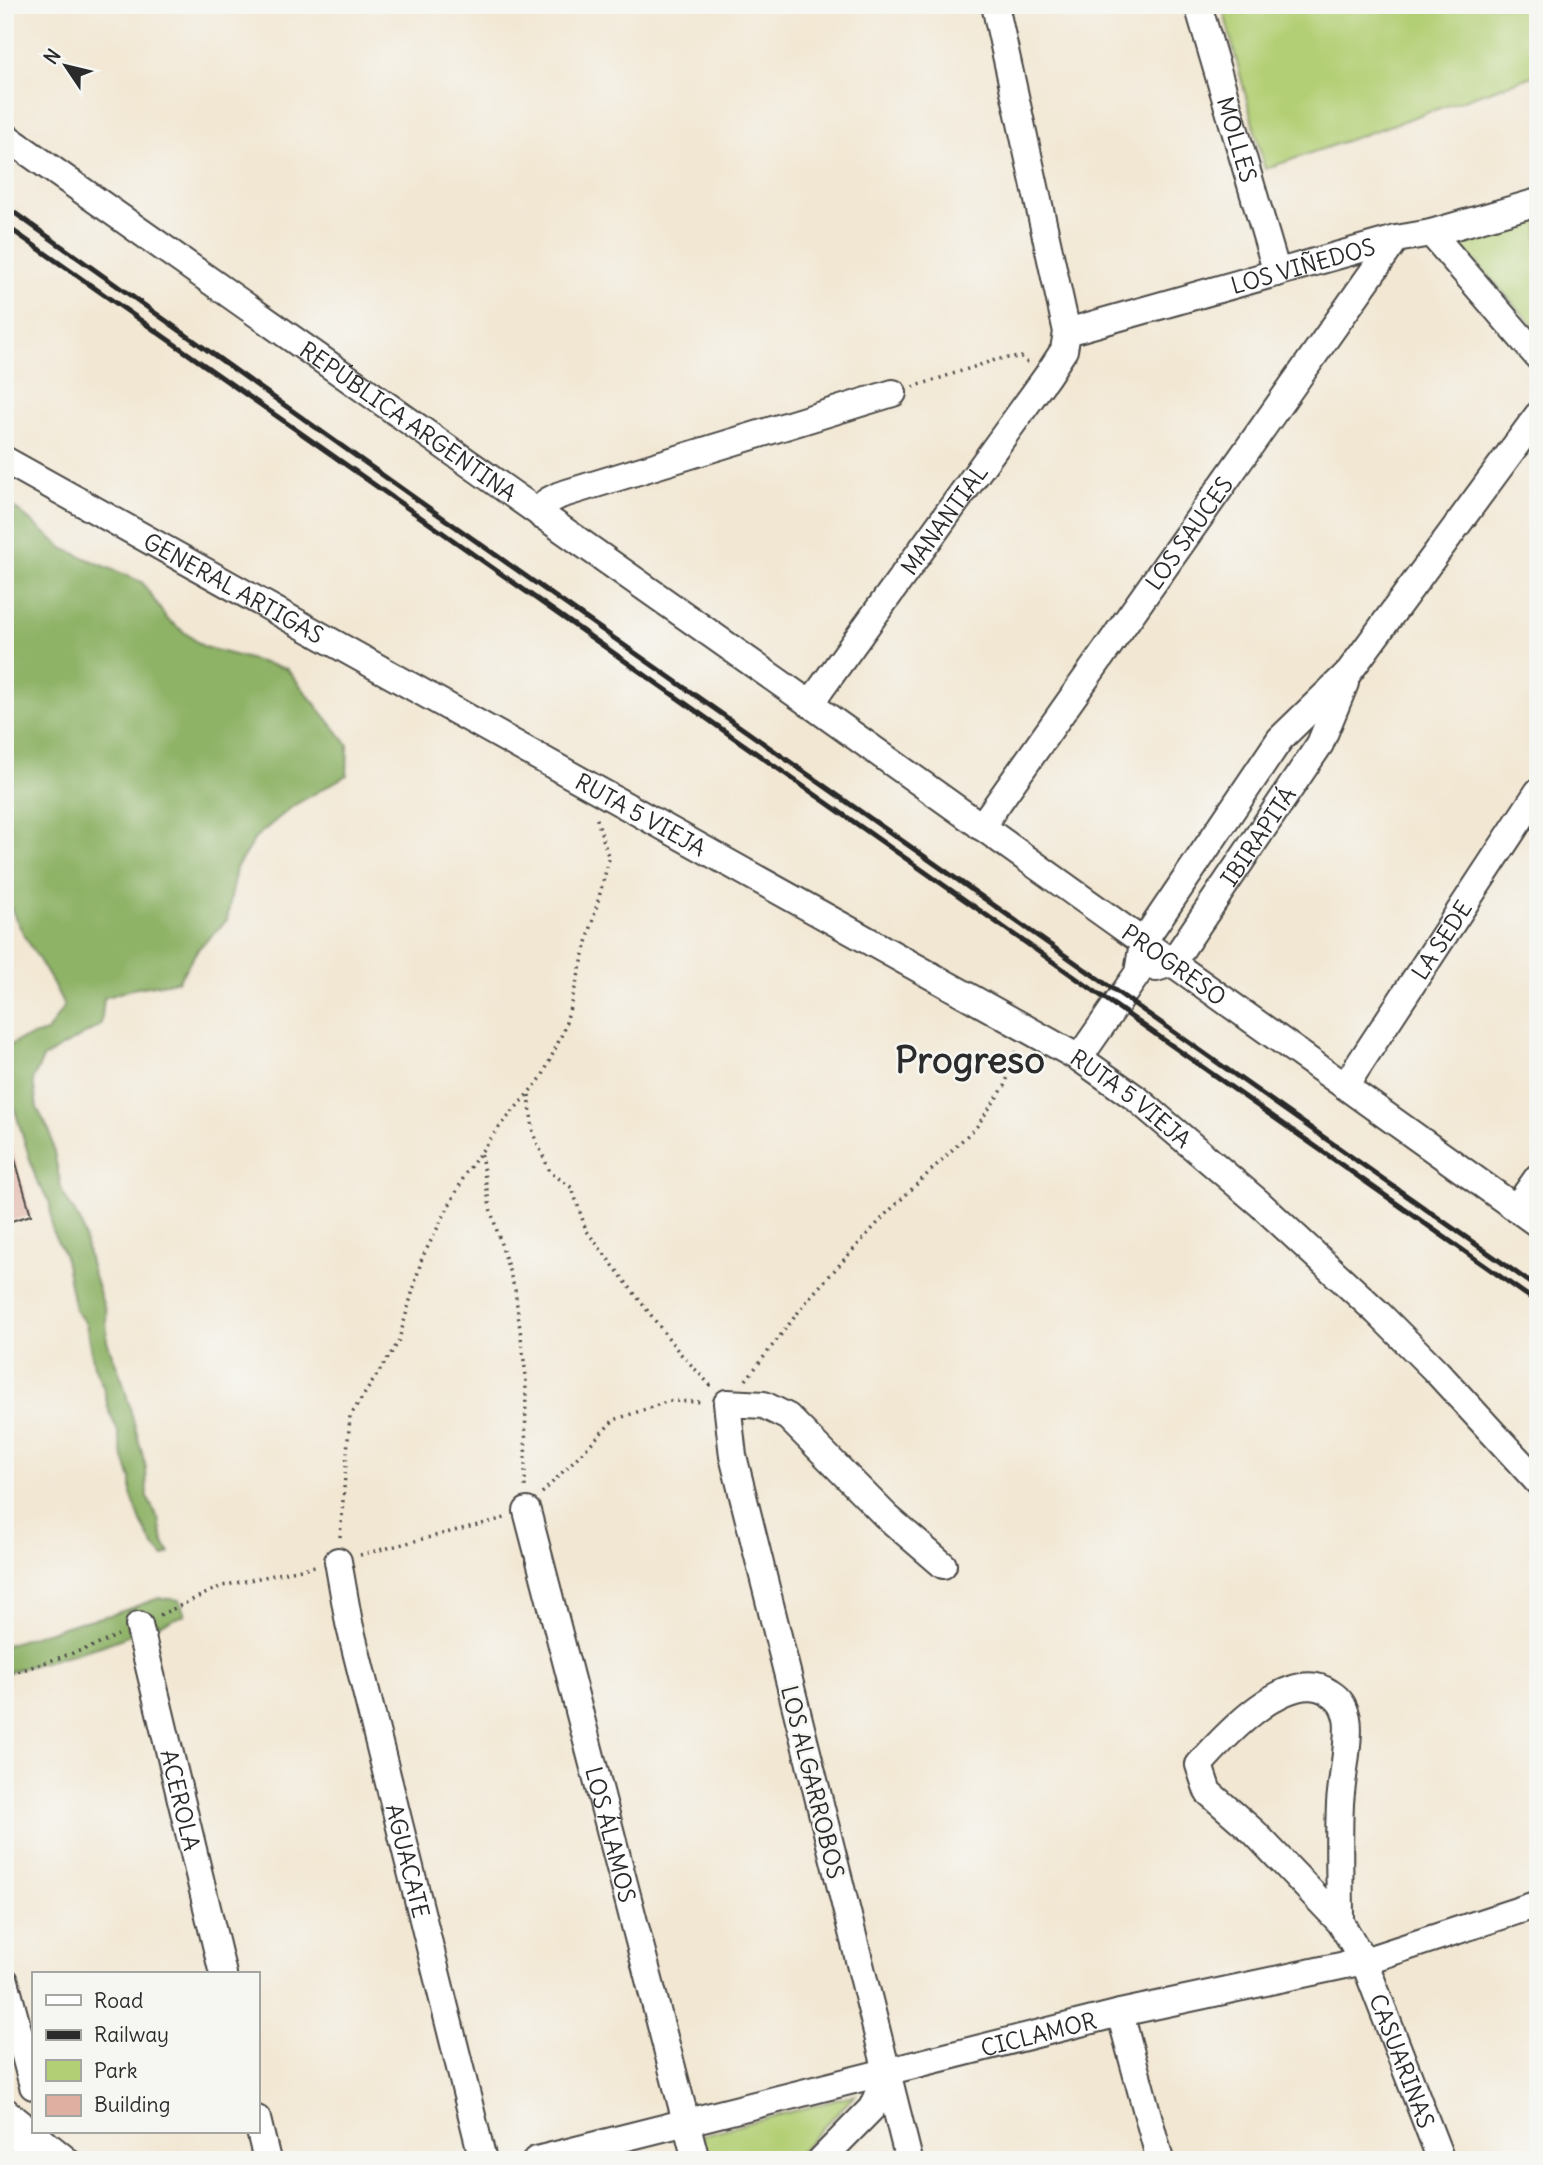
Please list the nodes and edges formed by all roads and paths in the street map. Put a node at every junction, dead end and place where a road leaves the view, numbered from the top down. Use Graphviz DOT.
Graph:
graph roads {
  1 [pos="995,5"];
  2 [pos="1199,5"];
  3 [pos="5,136"];
  4 [pos="1538,202"];
  5 [pos="1432,233"];
  6 [pos="1396,239"];
  7 [pos="1277,273"];
  8 [pos="1067,332"];
  9 [pos="1538,357"];
  10 [pos="1048,376"];
  11 [pos="893,393"];
  12 [pos="1538,415"];
  13 [pos="5,460"];
  14 [pos="542,516"];
  15 [pos="1349,672"];
  16 [pos="810,704"];
  17 [pos="463,715"];
  18 [pos="1538,792"];
  19 [pos="590,806"];
  20 [pos="981,827"];
  21 [pos="1143,942"];
  22 [pos="1172,963"];
  23 [pos="1138,973"];
  24 [pos="1023,1027"];
  25 [pos="1079,1058"];
  26 [pos="1345,1087"];
  27 [pos="528,1094"];
  28 [pos="480,1153"];
  29 [pos="1538,1177"];
  30 [pos="1516,1208"];
  31 [pos="1538,1224"];
  32 [pos="727,1403"];
  33 [pos="1538,1482"];
  34 [pos="527,1510"];
  35 [pos="338,1560"];
  36 [pos="943,1565"];
  37 [pos="139,1625"];
  38 [pos="5,1675"];
  39 [pos="1538,1904"];
  40 [pos="1340,1922"];
  41 [pos="1364,1961"];
  42 [pos="223,1972"];
  43 [pos="5,1981"];
  44 [pos="1120,2013"];
  45 [pos="888,2071"];
  46 [pos="32,2082"];
  47 [pos="5,2110"];
  48 [pos="687,2122"];
  49 [pos="259,2127"];
  50 [pos="5,2141"];
  51 [pos="47,2149"];
  52 [pos="267,2160"];
  53 [pos="483,2160"];
  54 [pos="536,2160"];
  55 [pos="696,2160"];
  56 [pos="821,2160"];
  57 [pos="909,2160"];
  58 [pos="1160,2160"];
  59 [pos="1441,2160"];
  1 -- 8 [label="street"];
  2 -- 7 [label="street, MOLLES"];
  3 -- 14 [label="street, REPÚBLICA ARGENTINA"];
  4 -- 5 [label="street, LOS VIÑEDOS"];
  5 -- 6 [label="street, LOS VIÑEDOS"];
  5 -- 9 [label="street"];
  6 -- 7 [label="street, LOS VIÑEDOS"];
  6 -- 20 [label="street, LOS SAUCES"];
  7 -- 8 [label="street, LOS VIÑEDOS"];
  8 -- 10 [label="street, MANANTIAL"];
  10 -- 11 [label="path"];
  10 -- 16 [label="street, MANANTIAL"];
  11 -- 14 [label="street"];
  12 -- 15 [label="street, IBIRAPITÁ"];
  13 -- 17 [label="street, GENERAL ARTIGAS"];
  14 -- 16 [label="street, REPÚBLICA ARGENTINA"];
  15 -- 21 [label="street, IBIRAPITÁ"];
  15 -- 22 [label="street, IBIRAPITÁ"];
  16 -- 20 [label="street, PROGRESO"];
  17 -- 24 [label="street, RUTA 5 VIEJA"];
  18 -- 26 [label="street, LA SEDE"];
  19 -- 27 [label="path"];
  20 -- 21 [label="street, PROGRESO"];
  21 -- 22 [label="street, PROGRESO"];
  21 -- 23 [label="street, IBIRAPITÁ"];
  22 -- 23 [label="street"];
  22 -- 26 [label="street, PROGRESO"];
  23 -- 25 [label="street, IBIRAPITÁ"];
  24 -- 25 [label="street, RUTA 5 VIEJA"];
  24 -- 32 [label="path"];
  25 -- 33 [label="street, RUTA 5 VIEJA"];
  26 -- 30 [label="street, PROGRESO"];
  27 -- 28 [label="path"];
  27 -- 32 [label="path"];
  28 -- 34 [label="path"];
  28 -- 35 [label="path"];
  29 -- 30 [label="street"];
  30 -- 31 [label="street, PROGRESO"];
  32 -- 34 [label="path"];
  32 -- 36 [label="street"];
  32 -- 45 [label="street, LOS ALGARROBOS"];
  34 -- 35 [label="path"];
  34 -- 48 [label="street, LOS ÁLAMOS"];
  35 -- 37 [label="path"];
  35 -- 53 [label="street, AGUACATE"];
  37 -- 38 [label="path"];
  37 -- 42 [label="street, ACEROLA"];
  39 -- 41 [label="street, CICLAMOR"];
  40 -- 40 [label="street, CASUARINAS"];
  40 -- 41 [label="street, CASUARINAS"];
  41 -- 44 [label="street, CICLAMOR"];
  41 -- 59 [label="street, CASUARINAS"];
  43 -- 46 [label="street"];
  44 -- 45 [label="street, CICLAMOR"];
  44 -- 58 [label="street"];
  45 -- 48 [label="street, CICLAMOR"];
  45 -- 56 [label="street"];
  45 -- 57 [label="street, LOS ALGARROBOS"];
  47 -- 51 [label="street"];
  48 -- 54 [label="street, CICLAMOR"];
  48 -- 55 [label="street, LOS ÁLAMOS"];
  49 -- 52 [label="street"];
  50 -- 51 [label="street"];
}
